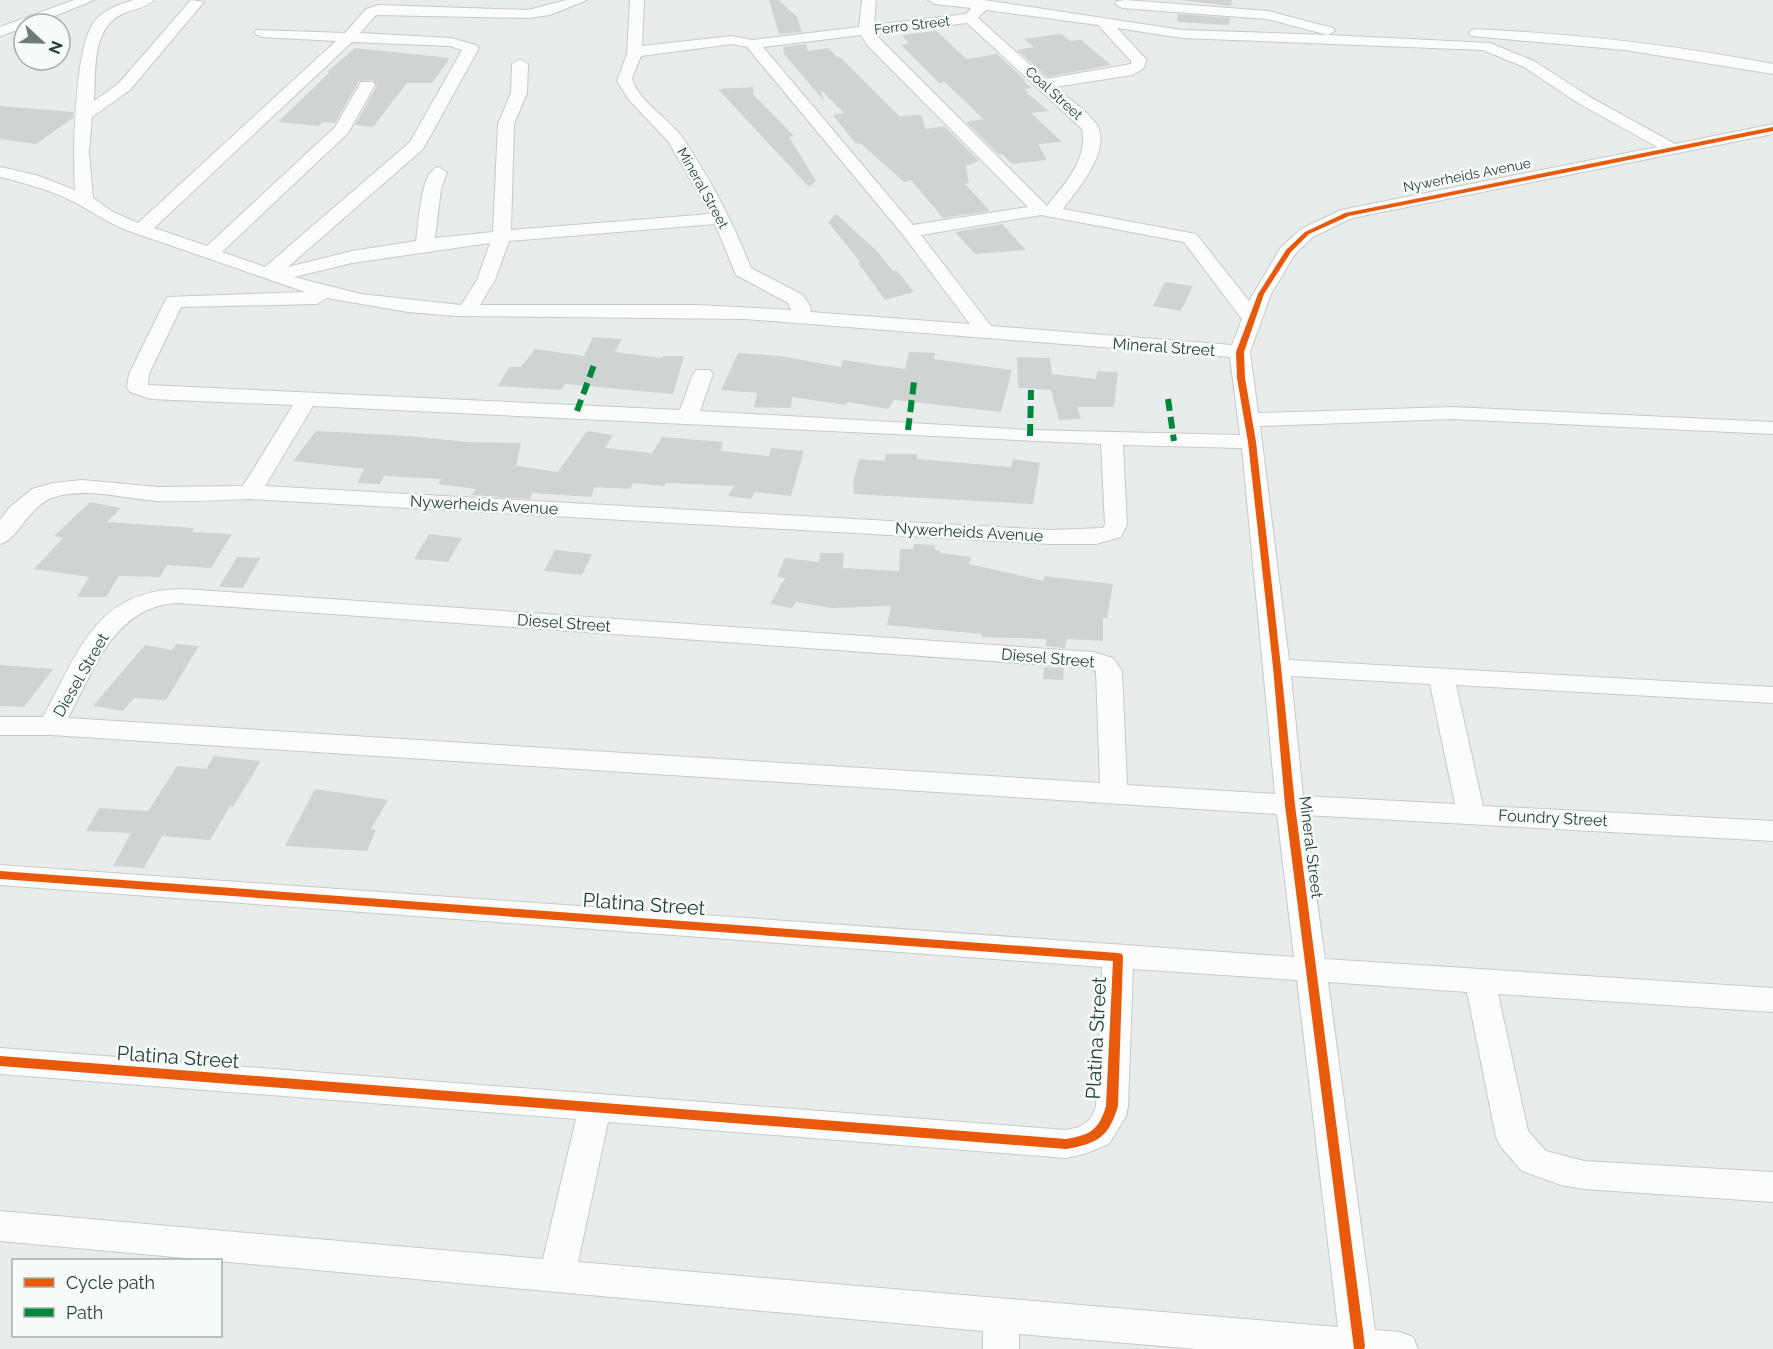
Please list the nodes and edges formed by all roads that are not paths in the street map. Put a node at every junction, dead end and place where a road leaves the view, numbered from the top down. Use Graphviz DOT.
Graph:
graph roads {
  1 [pos="87,0"];
  2 [pos="147,0"];
  3 [pos="580,0"];
  4 [pos="637,0"];
  5 [pos="869,0"];
  6 [pos="935,0"];
  7 [pos="197,2"];
  8 [pos="985,2"];
  9 [pos="1124,2"];
  10 [pos="1269,8"];
  11 [pos="970,18"];
  12 [pos="1098,22"];
  13 [pos="866,31"];
  14 [pos="0,32"];
  15 [pos="261,33"];
  16 [pos="349,37"];
  17 [pos="1266,39"];
  18 [pos="752,44"];
  19 [pos="633,52"];
  20 [pos="520,64"];
  21 [pos="1773,69"];
  22 [pos="1044,84"];
  23 [pos="367,85"];
  24 [pos="86,114"];
  25 [pos="1773,129"];
  26 [pos="1671,148"];
  27 [pos="0,172"];
  28 [pos="438,172"];
  29 [pos="84,200"];
  30 [pos="1046,211"];
  31 [pos="722,218"];
  32 [pos="143,228"];
  33 [pos="909,231"];
  34 [pos="502,235"];
  35 [pos="425,245"];
  36 [pos="210,253"];
  37 [pos="272,275"];
  38 [pos="361,300"];
  39 [pos="467,310"];
  40 [pos="1251,317"];
  41 [pos="799,318"];
  42 [pos="987,334"];
  43 [pos="1240,352"];
  44 [pos="703,374"];
  45 [pos="308,398"];
  46 [pos="688,417"];
  47 [pos="1773,428"];
  48 [pos="1250,431"];
  49 [pos="1112,439"];
  50 [pos="250,492"];
  51 [pos="0,537"];
  52 [pos="1277,668"];
  53 [pos="1441,677"];
  54 [pos="1773,694"];
  55 [pos="0,726"];
  56 [pos="51,726"];
  57 [pos="1114,794"];
  58 [pos="1290,805"];
  59 [pos="1471,813"];
  60 [pos="1773,831"];
  61 [pos="0,875"];
  62 [pos="1118,957"];
  63 [pos="1312,969"];
  64 [pos="1480,980"];
  65 [pos="1773,1000"];
  66 [pos="0,1061"];
  67 [pos="596,1107"];
  68 [pos="1773,1187"];
  69 [pos="0,1226"];
  70 [pos="556,1275"];
  71 [pos="1001,1333"];
  72 [pos="1359,1346"];
  73 [pos="1400,1349"];
  1 -- 14 [label="street"];
  2 -- 24 [label="street"];
  3 -- 16 [label="street"];
  4 -- 19 [label="street, Mineral Street"];
  5 -- 13 [label="street, Ferro Street"];
  6 -- 8 [label="street"];
  7 -- 24 [label="street"];
  8 -- 11 [label="street, Ferro Street"];
  8 -- 12 [label="street"];
  9 -- 10 [label="street"];
  9 -- 12 [label="street"];
  10 -- 17 [label="street"];
  10 -- 21 [label="street"];
  11 -- 13 [label="street, Ferro Street"];
  11 -- 22 [label="street, Coal Street"];
  12 -- 17 [label="street"];
  12 -- 22 [label="street"];
  13 -- 18 [label="street"];
  13 -- 30 [label="street"];
  15 -- 16 [label="street"];
  16 -- 32 [label="street"];
  16 -- 37 [label="street"];
  17 -- 26 [label="street"];
  18 -- 19 [label="street"];
  18 -- 33 [label="street"];
  19 -- 31 [label="street, Mineral Street"];
  20 -- 34 [label="street"];
  22 -- 30 [label="street, Coal Street"];
  23 -- 36 [label="street"];
  24 -- 29 [label="street"];
  25 -- 26 [label="street, Nywerheids Avenue"];
  26 -- 40 [label="street, Nywerheids Avenue"];
  27 -- 29 [label="street"];
  28 -- 35 [label="street"];
  29 -- 32 [label="street"];
  30 -- 33 [label="street"];
  30 -- 40 [label="street"];
  31 -- 34 [label="street"];
  31 -- 41 [label="street, Mineral Street"];
  32 -- 36 [label="street"];
  33 -- 42 [label="street"];
  34 -- 35 [label="street"];
  34 -- 39 [label="street"];
  35 -- 37 [label="street"];
  36 -- 37 [label="street"];
  37 -- 38 [label="street"];
  38 -- 39 [label="street"];
  38 -- 45 [label="street"];
  39 -- 41 [label="street"];
  40 -- 43 [label="street, Nywerheids Avenue"];
  41 -- 42 [label="street, Mineral Street"];
  42 -- 43 [label="street, Mineral Street"];
  43 -- 48 [label="street, Mineral Street"];
  44 -- 46 [label="street"];
  45 -- 46 [label="street"];
  45 -- 50 [label="street"];
  46 -- 49 [label="street"];
  47 -- 48 [label="street"];
  48 -- 49 [label="street"];
  48 -- 52 [label="street, Mineral Street"];
  49 -- 50 [label="street, Nywerheids Avenue"];
  50 -- 51 [label="street"];
  52 -- 53 [label="street"];
  52 -- 58 [label="street, Mineral Street"];
  53 -- 54 [label="street"];
  53 -- 59 [label="street"];
  55 -- 56 [label="street"];
  56 -- 57 [label="street, Diesel Street"];
  56 -- 57 [label="street, Diesel Street"];
  57 -- 58 [label="street, Diesel Street"];
  58 -- 59 [label="street, Foundry Street"];
  58 -- 63 [label="street, Mineral Street"];
  59 -- 60 [label="street, Foundry Street"];
  61 -- 62 [label="street, Platina Street"];
  62 -- 63 [label="street"];
  62 -- 67 [label="street, Platina Street"];
  63 -- 64 [label="street"];
  63 -- 72 [label="street, Mineral Street"];
  64 -- 65 [label="street"];
  64 -- 68 [label="street"];
  66 -- 67 [label="street, Platina Street"];
  67 -- 70 [label="street"];
  69 -- 70 [label="street"];
  70 -- 71 [label="street"];
  71 -- 72 [label="street"];
  72 -- 73 [label="street"];
}
